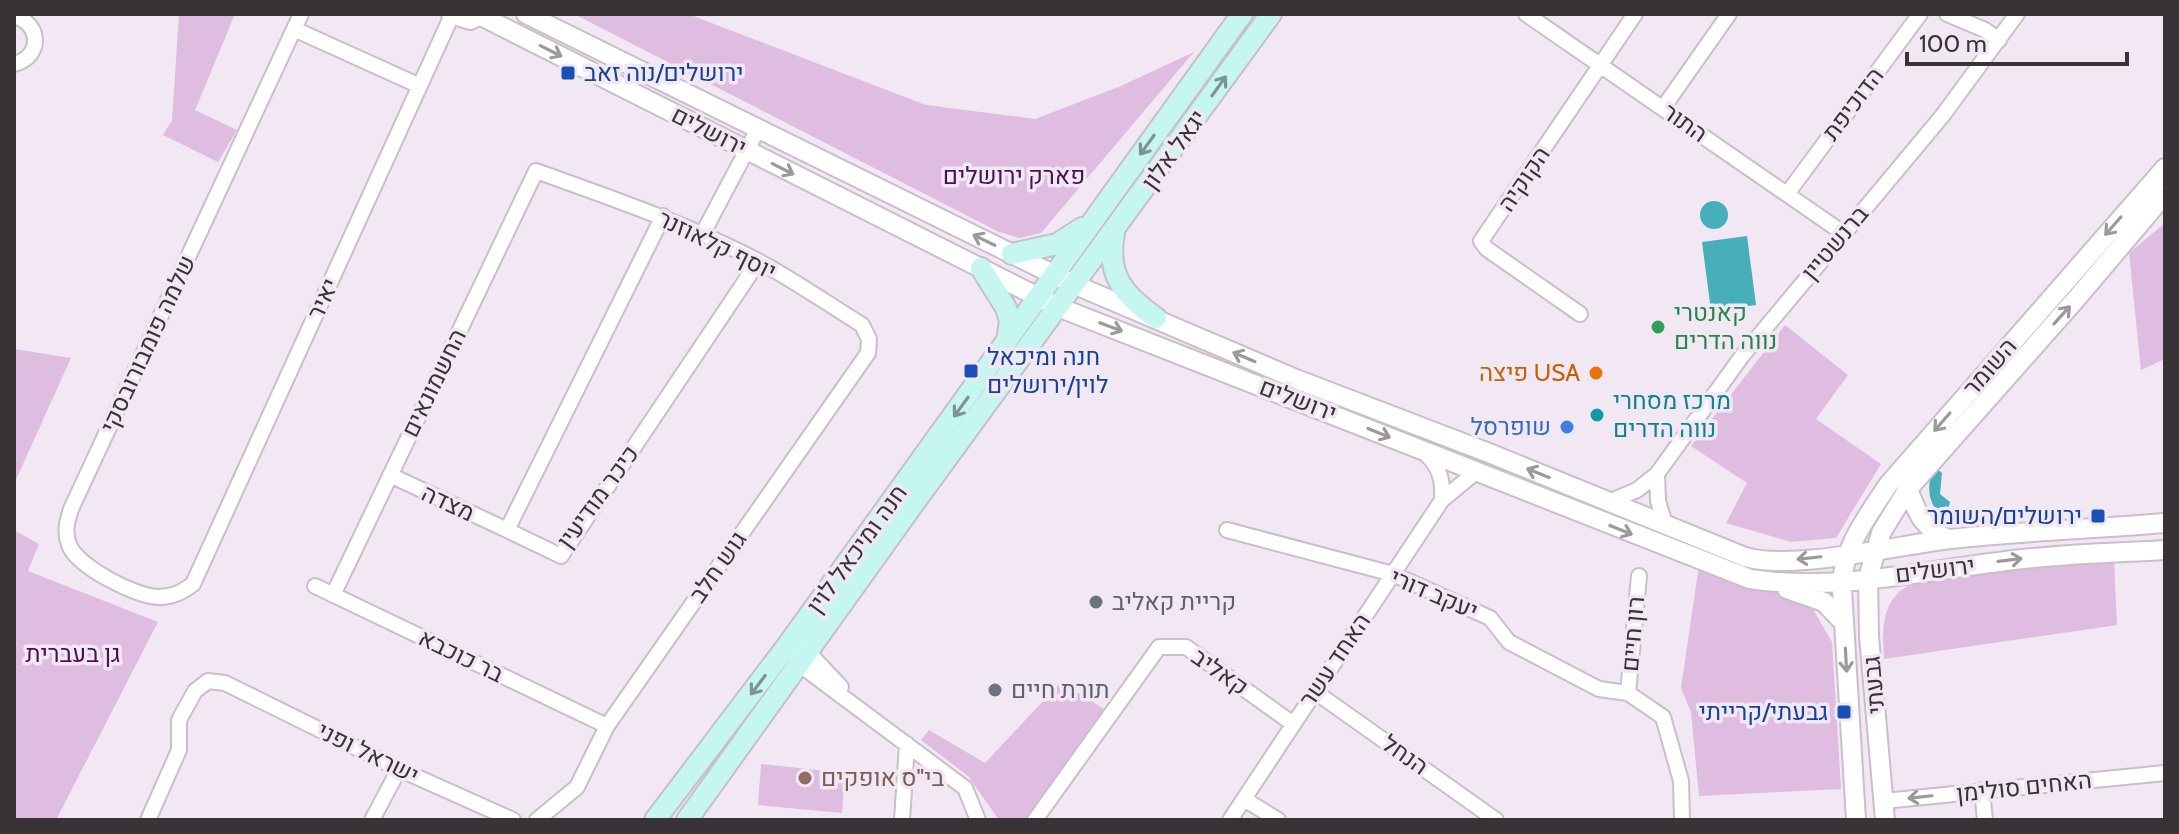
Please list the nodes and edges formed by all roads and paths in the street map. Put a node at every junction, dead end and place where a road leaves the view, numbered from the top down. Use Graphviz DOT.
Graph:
graph roads {
  1 [pos="301,14"];
  2 [pos="452,14"];
  3 [pos="526,14"];
  4 [pos="538,14"];
  5 [pos="1242,14"];
  6 [pos="1271,14"];
  7 [pos="1526,14"];
  8 [pos="1635,14"];
  9 [pos="1729,14"];
  10 [pos="1920,14"];
  11 [pos="1947,14"];
  12 [pos="2017,14"];
  13 [pos="482,15"];
  14 [pos="14,16"];
  15 [pos="30,21"];
  16 [pos="294,29"];
  17 [pos="559,31"];
  18 [pos="1999,40"];
  19 [pos="19,63"];
  20 [pos="1600,65"];
  21 [pos="14,79"];
  22 [pos="420,86"];
  23 [pos="1663,108"];
  24 [pos="758,129"];
  25 [pos="747,150"];
  26 [pos="2165,168"];
  27 [pos="536,171"];
  28 [pos="1787,194"];
  29 [pos="2165,194"];
  30 [pos="663,216"];
  31 [pos="1095,219"];
  32 [pos="1114,233"];
  33 [pos="1843,233"];
  34 [pos="702,235"];
  35 [pos="1012,254"];
  36 [pos="758,262"];
  37 [pos="981,268"];
  38 [pos="1054,275"];
  39 [pos="1073,284"];
  40 [pos="1039,298"];
  41 [pos="1058,307"];
  42 [pos="1580,314"];
  43 [pos="1156,318"];
  44 [pos="1007,343"];
  45 [pos="868,353"];
  46 [pos="1420,449"];
  47 [pos="1477,471"];
  48 [pos="1657,474"];
  49 [pos="390,475"];
  50 [pos="1908,489"];
  51 [pos="1442,500"];
  52 [pos="1609,502"];
  53 [pos="2165,523"];
  54 [pos="1665,524"];
  55 [pos="507,530"];
  56 [pos="1227,530"];
  57 [pos="1949,539"];
  58 [pos="1874,550"];
  59 [pos="2165,550"];
  60 [pos="1848,554"];
  61 [pos="1393,574"];
  62 [pos="1907,574"];
  63 [pos="1639,576"];
  64 [pos="1868,578"];
  65 [pos="1750,579"];
  66 [pos="1842,582"];
  67 [pos="193,584"];
  68 [pos="315,586"];
  69 [pos="333,595"];
  70 [pos="1844,623"];
  71 [pos="1869,636"];
  72 [pos="787,646"];
  73 [pos="804,659"];
  74 [pos="1314,691"];
  75 [pos="1628,693"];
  76 [pos="1293,724"];
  77 [pos="607,726"];
  78 [pos="907,744"];
  79 [pos="399,769"];
  80 [pos="2165,773"];
  81 [pos="1982,790"];
  82 [pos="1244,799"];
  83 [pos="1884,810"];
  84 [pos="1682,813"];
  85 [pos="148,820"];
  86 [pos="372,820"];
  87 [pos="513,820"];
  88 [pos="537,820"];
  89 [pos="655,820"];
  90 [pos="687,820"];
  91 [pos="902,820"];
  92 [pos="978,820"];
  93 [pos="1035,820"];
  94 [pos="1230,820"];
  95 [pos="1278,820"];
  96 [pos="1496,820"];
  97 [pos="1856,820"];
  98 [pos="1985,820"];
  1 -- 16 [label="street, שלמה פומבורובסקי"];
  2 -- 13 [label="street"];
  2 -- 22 [label="street, יאיר"];
  3 -- 17 [label="street, ירושלים"];
  4 -- 17 [label="street"];
  5 -- 31 [label="main road, יגאל אלון, one-way"];
  32 -- 6 [label="main road, יגאל אלון, one-way"];
  7 -- 20 [label="street, התור"];
  8 -- 20 [label="street, הקוקיה"];
  9 -- 23 [label="street"];
  10 -- 28 [label="street, הדוכיפת"];
  11 -- 18 [label="street"];
  12 -- 18 [label="street, ברנשטיין"];
  13 -- 25 [label="street, ירושלים, one-way"];
  14 -- 15 [label="street"];
  15 -- 19 [label="street"];
  16 -- 22 [label="street"];
  16 -- 67 [label="street, שלמה פומבורובסקי"];
  17 -- 24 [label="street, ירושלים"];
  18 -- 33 [label="street, ברנשטיין"];
  19 -- 21 [label="street"];
  20 -- 23 [label="street, התור"];
  20 -- 42 [label="street, הקוקיה"];
  22 -- 67 [label="street, יאיר"];
  23 -- 28 [label="street, התור"];
  24 -- 25 [label="street"];
  35 -- 24 [label="street, ירושלים, one-way"];
  25 -- 34 [label="street"];
  25 -- 37 [label="street, ירושלים, one-way"];
  26 -- 60 [label="street, השומר, one-way"];
  27 -- 30 [label="street, יוסף קלאוזנר"];
  27 -- 49 [label="street, החשמונאים"];
  28 -- 33 [label="street, התור"];
  50 -- 29 [label="street, השומר, one-way"];
  30 -- 34 [label="street, יוסף קלאוזנר"];
  30 -- 55 [label="street"];
  31 -- 35 [label="main road"];
  31 -- 38 [label="main road, יגאל אלון"];
  32 -- 39 [label="main road, יגאל אלון"];
  32 -- 43 [label="main road"];
  33 -- 48 [label="street, ברנשטיין"];
  34 -- 36 [label="street, יוסף קלאוזנר"];
  35 -- 38 [label="street, ירושלים"];
  36 -- 45 [label="street, יוסף קלאוזנר"];
  36 -- 55 [label="street, כיכר מודיעין"];
  37 -- 40 [label="street, ירושלים"];
  37 -- 44 [label="main road"];
  38 -- 39 [label="street, ירושלים"];
  38 -- 40 [label="main road, חנה ומיכאל לוין"];
  39 -- 41 [label="main road, חנה ומיכאל לוין"];
  39 -- 43 [label="street, ירושלים"];
  40 -- 41 [label="street, ירושלים"];
  40 -- 44 [label="main road, חנה ומיכאל לוין"];
  41 -- 46 [label="street, ירושלים, one-way"];
  41 -- 73 [label="main road, חנה ומיכאל לוין"];
  52 -- 43 [label="street, ירושלים, one-way"];
  44 -- 72 [label="main road, חנה ומיכאל לוין, one-way"];
  45 -- 77 [label="street, גוש חלב"];
  46 -- 47 [label="street, ירושלים"];
  46 -- 51 [label="street"];
  47 -- 51 [label="street, האחד עשר"];
  47 -- 65 [label="street, ירושלים, one-way"];
  48 -- 52 [label="street, ברנשטיין"];
  48 -- 54 [label="street"];
  49 -- 55 [label="street, מצדה"];
  49 -- 69 [label="street, החשמונאים"];
  50 -- 57 [label="street"];
  50 -- 58 [label="street, השומר"];
  51 -- 61 [label="street, האחד עשר"];
  52 -- 54 [label="street, ירושלים"];
  53 -- 57 [label="street, ירושלים"];
  60 -- 54 [label="street, ירושלים, one-way"];
  56 -- 61 [label="street, יעקב דורי"];
  57 -- 58 [label="street, ירושלים"];
  58 -- 60 [label="street, ירושלים"];
  58 -- 64 [label="street, גבעתי"];
  62 -- 59 [label="street, ירושלים, one-way"];
  60 -- 66 [label="street, השומר"];
  61 -- 74 [label="street, האחד עשר"];
  61 -- 75 [label="street, יעקב דורי"];
  62 -- 64 [label="street, ירושלים"];
  62 -- 71 [label="street"];
  63 -- 75 [label="street, רון חיים"];
  64 -- 66 [label="street, ירושלים"];
  64 -- 71 [label="street, גבעתי"];
  65 -- 66 [label="street, ירושלים"];
  65 -- 70 [label="street"];
  66 -- 70 [label="street, גבעתי"];
  68 -- 69 [label="street, בר כוכבא"];
  69 -- 77 [label="street, בר כוכבא"];
  70 -- 97 [label="street, גבעתי, one-way"];
  71 -- 83 [label="street, גבעתי"];
  72 -- 73 [label="street"];
  72 -- 89 [label="main road, חנה ומיכאל לוין, one-way"];
  73 -- 78 [label="street"];
  73 -- 90 [label="main road, חנה ומיכאל לוין"];
  74 -- 76 [label="street, האחד עשר"];
  74 -- 96 [label="street, הנחל"];
  75 -- 84 [label="street, יעקב דורי"];
  76 -- 82 [label="street, האחד עשר"];
  76 -- 93 [label="street, קאליב"];
  77 -- 88 [label="street, גוש חלב"];
  78 -- 91 [label="street"];
  78 -- 92 [label="street"];
  79 -- 85 [label="street, ישראל ופני"];
  79 -- 86 [label="street"];
  79 -- 87 [label="street, ישראל ופני"];
  80 -- 81 [label="street, האחים סולימן"];
  81 -- 83 [label="street, האחים סולימן, one-way"];
  81 -- 98 [label="street"];
  82 -- 94 [label="street, האחד עשר"];
  82 -- 95 [label="street"];
}
